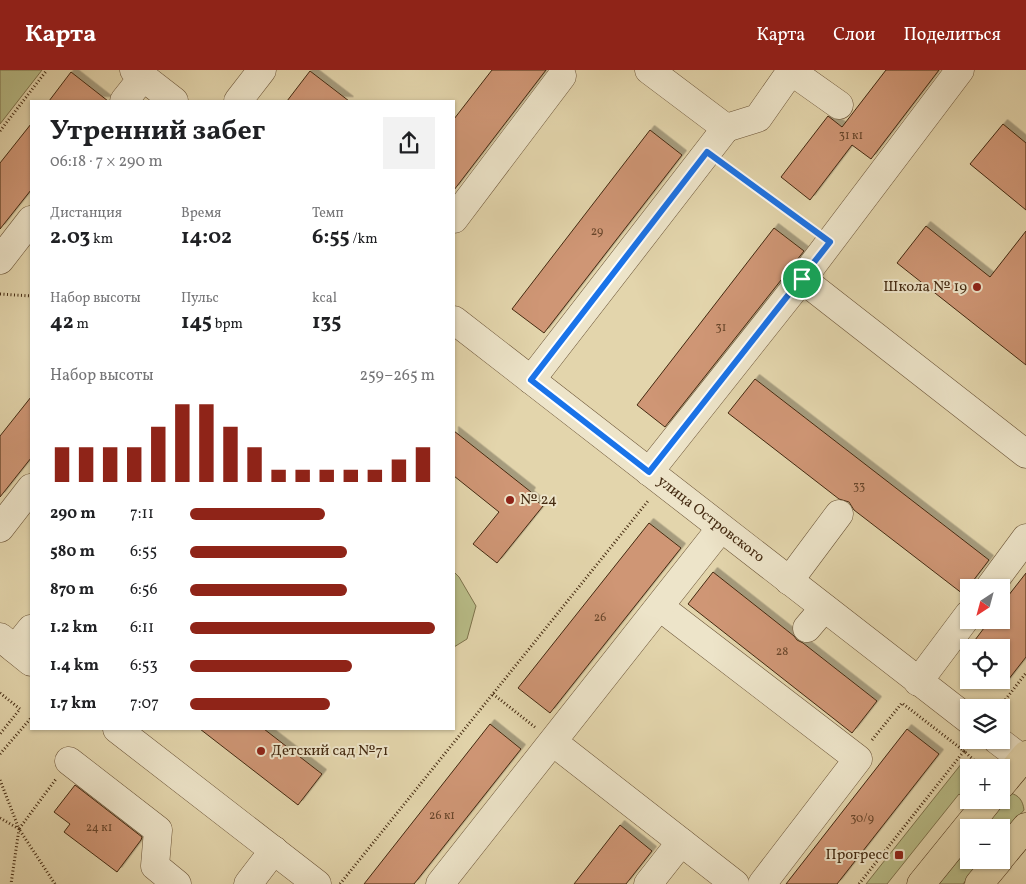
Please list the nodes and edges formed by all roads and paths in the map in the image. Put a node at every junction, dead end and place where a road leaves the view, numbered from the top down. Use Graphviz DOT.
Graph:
graph roads {
  1 [pos="47,70"];
  2 [pos="262,70"];
  3 [pos="649,70"];
  4 [pos="960,70"];
  5 [pos="138,74"];
  6 [pos="562,76"];
  7 [pos="125,100"];
  8 [pos="173,100"];
  9 [pos="239,100"];
  10 [pos="839,105"];
  11 [pos="726,128"];
  12 [pos="0,131"];
  13 [pos="707,152"];
  14 [pos="455,218"];
  15 [pos="30,221"];
  16 [pos="830,242"];
  17 [pos="0,260"];
  18 [pos="802,279"];
  19 [pos="0,294"];
  20 [pos="30,296"];
  21 [pos="455,321"];
  22 [pos="531,380"];
  23 [pos="1026,454"];
  24 [pos="656,477"];
  25 [pos="30,489"];
  26 [pos="839,514"];
  27 [pos="0,528"];
  28 [pos="721,528"];
  29 [pos="1026,538"];
  30 [pos="996,579"];
  31 [pos="789,582"];
  32 [pos="660,606"];
  33 [pos="960,626"];
  34 [pos="1026,673"];
  35 [pos="918,682"];
  36 [pos="0,694"];
  37 [pos="493,694"];
  38 [pos="1007,699"];
  39 [pos="960,713"];
  40 [pos="30,719"];
  41 [pos="119,730"];
  42 [pos="0,734"];
  43 [pos="553,742"];
  44 [pos="1010,749"];
  45 [pos="964,751"];
  46 [pos="0,754"];
  47 [pos="1025,758"];
  48 [pos="858,759"];
  49 [pos="972,759"];
  50 [pos="69,761"];
  51 [pos="1010,775"];
  52 [pos="0,780"];
  53 [pos="982,809"];
  54 [pos="0,818"];
  55 [pos="1026,827"];
  56 [pos="20,829"];
  57 [pos="681,842"];
  58 [pos="1010,847"];
  59 [pos="274,850"];
  60 [pos="992,869"];
  61 [pos="10,884"];
  62 [pos="55,884"];
  63 [pos="177,884"];
  64 [pos="248,884"];
  65 [pos="317,884"];
  66 [pos="340,884"];
  67 [pos="440,884"];
  68 [pos="648,884"];
  69 [pos="735,884"];
  70 [pos="762,884"];
  71 [pos="859,884"];
  72 [pos="922,884"];
  73 [pos="980,884"];
  1 -- 12 [label="path"];
  2 -- 9 [label="street"];
  3 -- 11 [label="street"];
  4 -- 16 [label="street"];
  5 -- 7 [label="street"];
  5 -- 8 [label="street"];
  6 -- 14 [label="street"];
  10 -- 11 [label="street"];
  11 -- 13 [label="street"];
  13 -- 16 [label="path"];
  13 -- 22 [label="street"];
  15 -- 17 [label="street"];
  16 -- 18 [label="street"];
  18 -- 23 [label="street"];
  18 -- 24 [label="street"];
  19 -- 20 [label="path"];
  21 -- 22 [label="street, улица Островского"];
  22 -- 24 [label="street, улица Островского"];
  24 -- 28 [label="street, улица Островского"];
  24 -- 37 [label="path"];
  25 -- 27 [label="street"];
  26 -- 31 [label="street"];
  28 -- 31 [label="street, улица Островского"];
  28 -- 32 [label="street"];
  29 -- 30 [label="street"];
  31 -- 35 [label="street, улица Островского"];
  32 -- 43 [label="street"];
  32 -- 48 [label="street"];
  33 -- 35 [label="street"];
  34 -- 38 [label="path"];
  35 -- 39 [label="street, улица Островского"];
  36 -- 42 [label="path"];
  37 -- 43 [label="path"];
  37 -- 66 [label="path"];
  40 -- 46 [label="path"];
  41 -- 59 [label="street"];
  43 -- 57 [label="street"];
  43 -- 67 [label="street"];
  44 -- 47 [label="street"];
  45 -- 48 [label="path"];
  45 -- 49 [label="path"];
  45 -- 71 [label="path"];
  47 -- 51 [label="main road"];
  48 -- 70 [label="street"];
  50 -- 56 [label="path"];
  50 -- 63 [label="street"];
  52 -- 56 [label="path"];
  53 -- 72 [label="main road"];
  54 -- 56 [label="path"];
  55 -- 58 [label="main road"];
  56 -- 61 [label="path"];
  56 -- 62 [label="path"];
  57 -- 68 [label="street"];
  57 -- 69 [label="street"];
  59 -- 64 [label="street"];
  59 -- 65 [label="street"];
  60 -- 73 [label="main road"];
}
